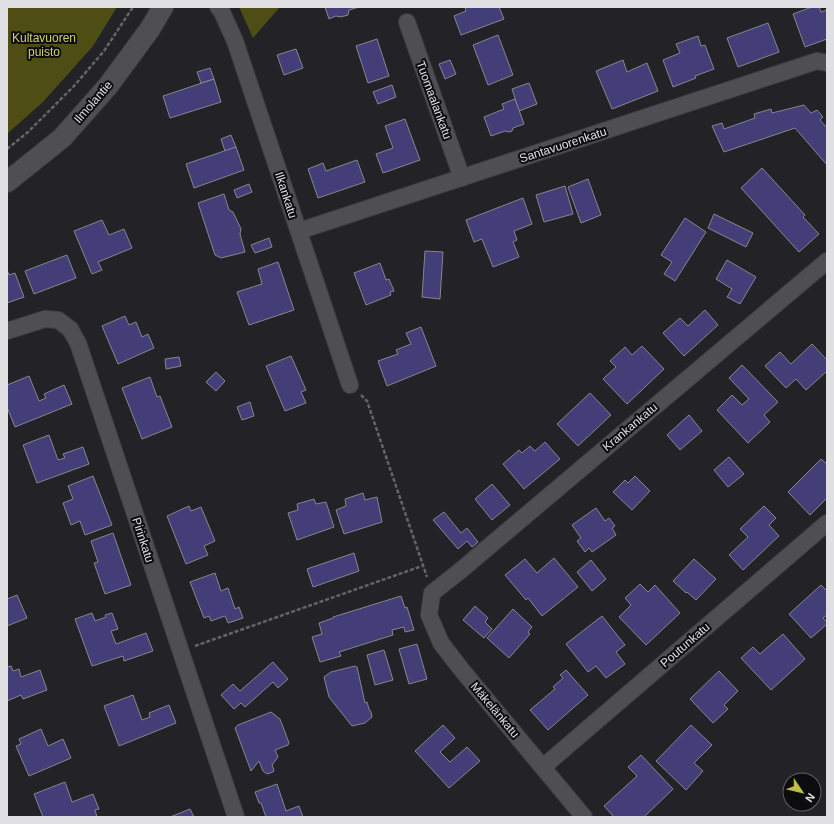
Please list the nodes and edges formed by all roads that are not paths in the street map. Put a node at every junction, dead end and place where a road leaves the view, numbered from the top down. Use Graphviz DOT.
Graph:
graph roads {
  1 [pos="163,7"];
  2 [pos="218,7"];
  3 [pos="407,22"];
  4 [pos="827,63"];
  5 [pos="462,178"];
  6 [pos="7,182"];
  7 [pos="299,231"];
  8 [pos="827,261"];
  9 [pos="7,331"];
  10 [pos="350,385"];
  11 [pos="827,523"];
  12 [pos="432,593"];
  13 [pos="543,767"];
  14 [pos="236,817"];
  15 [pos="584,817"];
  1 -- 6 [label="street, Ilmolantie"];
  2 -- 7 [label="street, Ilkankatu"];
  3 -- 5 [label="street, Tuomaalankatu"];
  4 -- 5 [label="street, Santavuorenkatu"];
  5 -- 7 [label="street, Santavuorenkatu"];
  7 -- 10 [label="street, Ilkankatu"];
  8 -- 12 [label="street, Krankankatu"];
  9 -- 14 [label="street, Pirinkatu"];
  11 -- 13 [label="street, Poutunkatu"];
  12 -- 13 [label="street, Mäkelänkatu"];
  13 -- 15 [label="street, Mäkelänkatu"];
}
